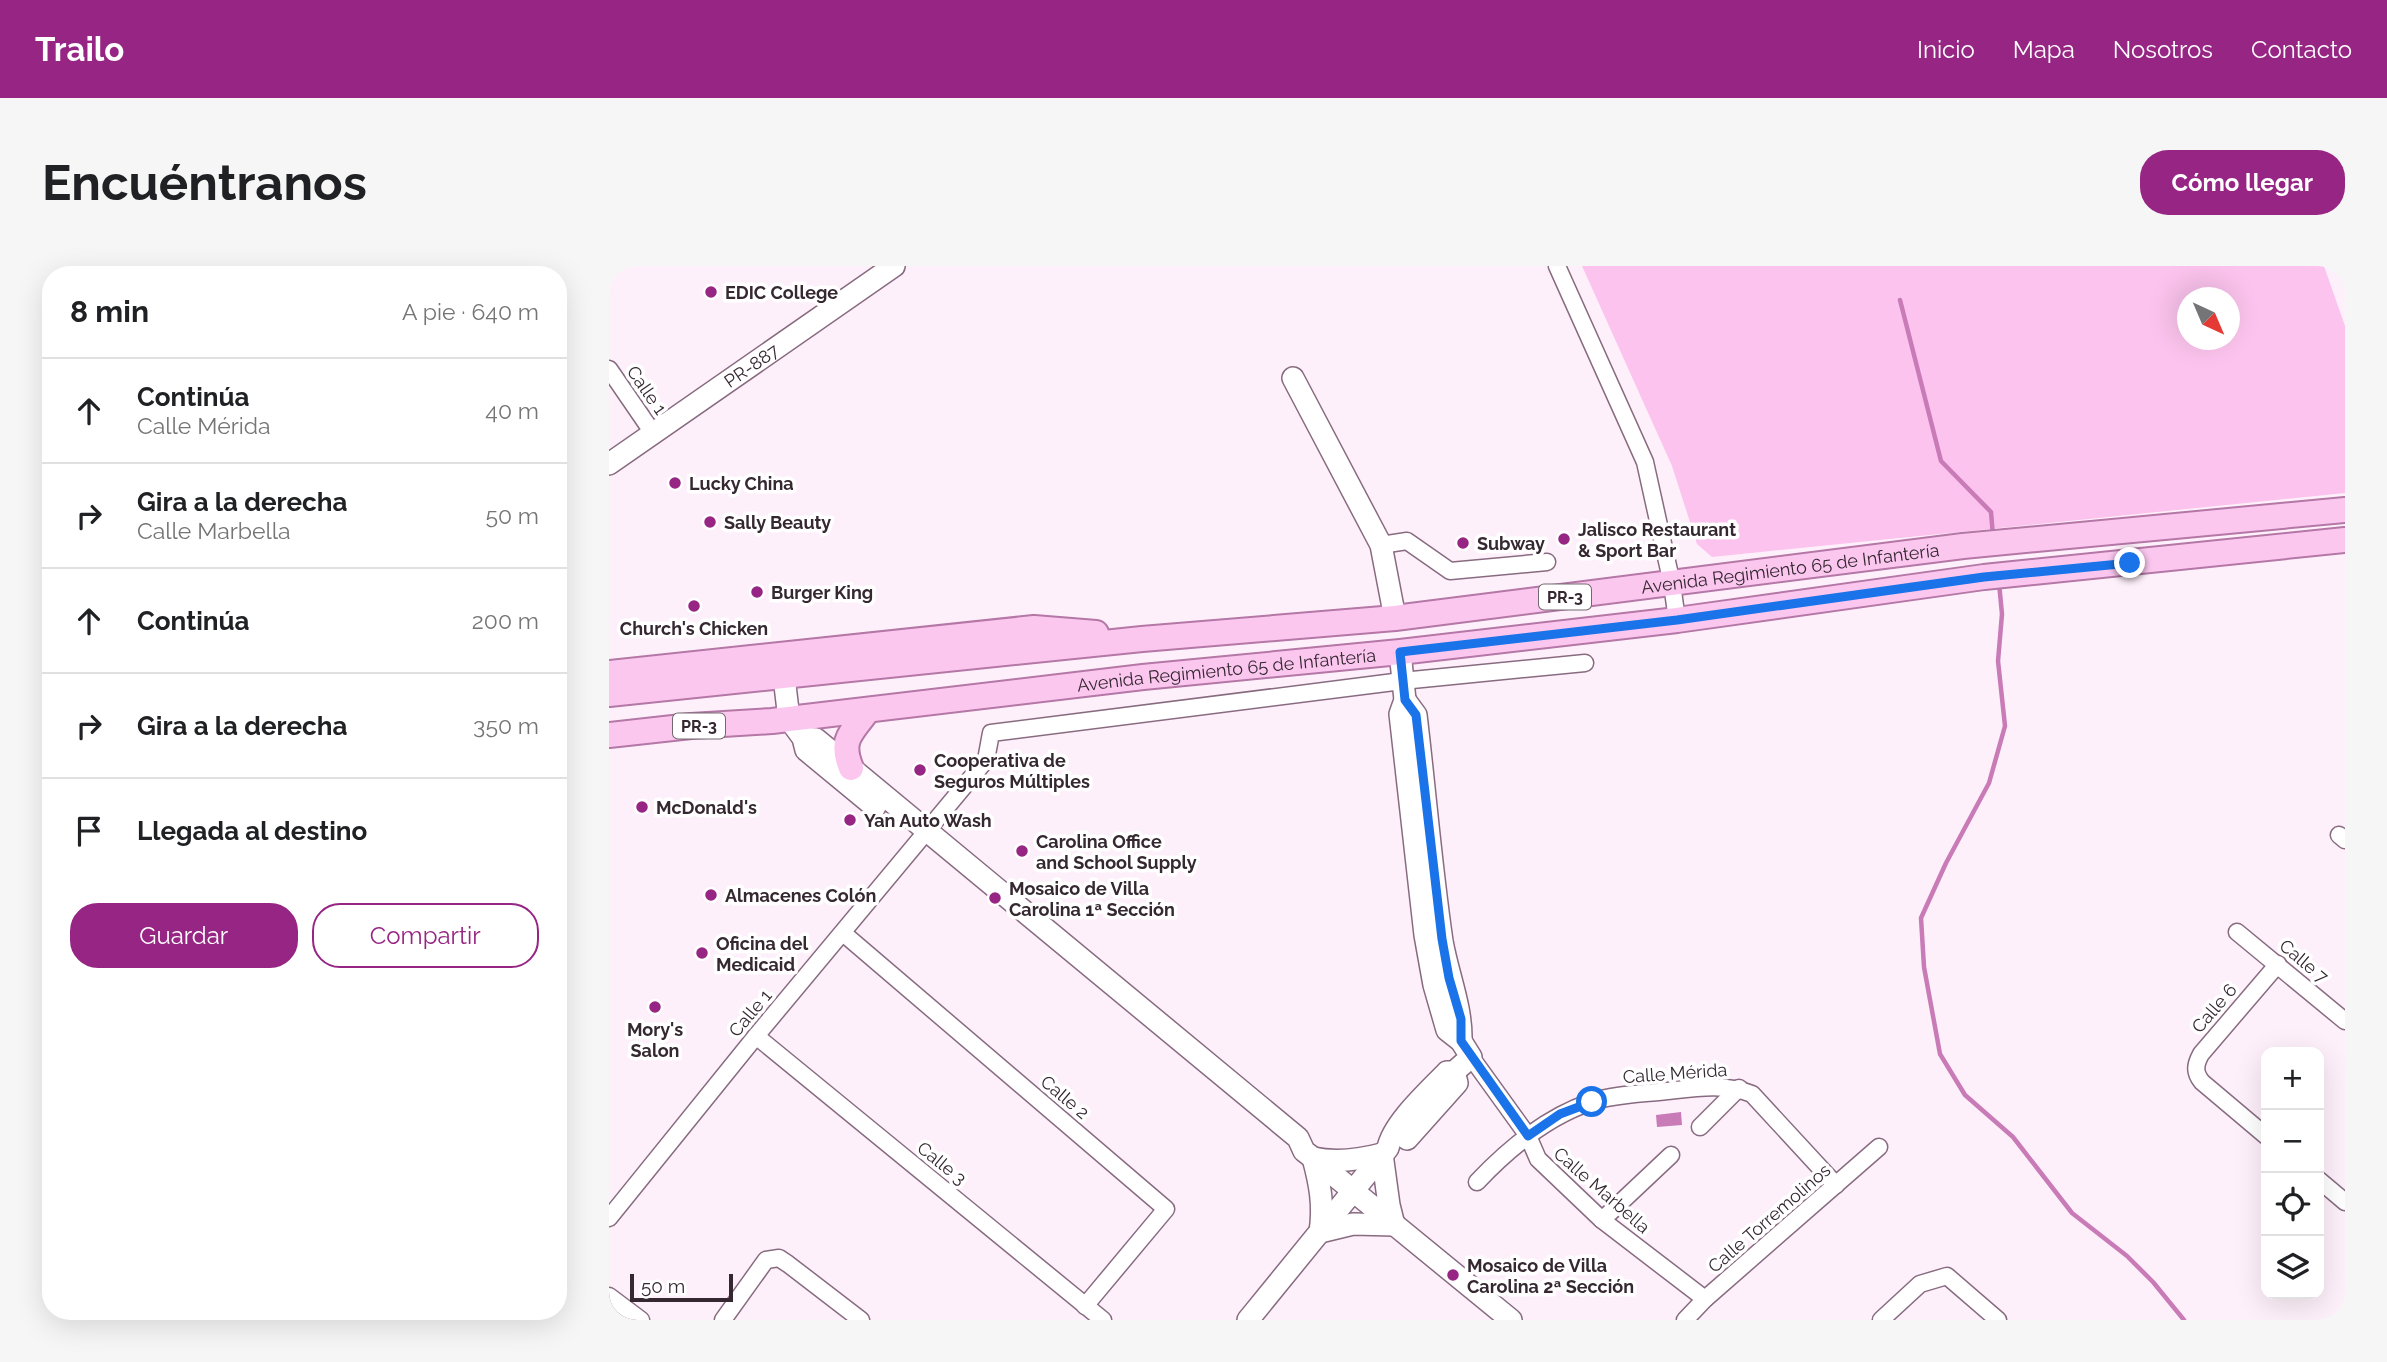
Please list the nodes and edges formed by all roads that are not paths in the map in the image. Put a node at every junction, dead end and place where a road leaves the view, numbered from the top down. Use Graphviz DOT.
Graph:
graph roads {
  1 [pos="894,266"];
  2 [pos="1557,266"];
  3 [pos="609,369"];
  4 [pos="1293,378"];
  5 [pos="653,433"];
  6 [pos="609,464"];
  7 [pos="2345,510"];
  8 [pos="2345,540"];
  9 [pos="1381,545"];
  10 [pos="1547,562"];
  11 [pos="1672,584"];
  12 [pos="1395,618"];
  13 [pos="1677,620"];
  14 [pos="1400,652"];
  15 [pos="1585,663"];
  16 [pos="783,665"];
  17 [pos="609,673"];
  18 [pos="1404,691"];
  19 [pos="609,694"];
  20 [pos="868,710"];
  21 [pos="796,728"];
  22 [pos="609,735"];
  23 [pos="851,768"];
  24 [pos="922,836"];
  25 [pos="2237,932"];
  26 [pos="843,933"];
  27 [pos="2278,964"];
  28 [pos="2345,1021"];
  29 [pos="756,1036"];
  30 [pos="1466,1049"];
  31 [pos="1739,1088"];
  32 [pos="1700,1127"];
  33 [pos="2261,1132"];
  34 [pos="1528,1136"];
  35 [pos="1879,1147"];
  36 [pos="1385,1151"];
  37 [pos="1309,1155"];
  38 [pos="1671,1155"];
  39 [pos="1477,1182"];
  40 [pos="2324,1184"];
  41 [pos="1836,1185"];
  42 [pos="1352,1191"];
  43 [pos="2345,1202"];
  44 [pos="609,1218"];
  45 [pos="1602,1220"];
  46 [pos="1394,1225"];
  47 [pos="1321,1232"];
  48 [pos="609,1296"];
  49 [pos="1705,1299"];
  50 [pos="1085,1306"];
  51 [pos="641,1320"];
  52 [pos="723,1320"];
  53 [pos="861,1320"];
  54 [pos="1103,1320"];
  55 [pos="1248,1320"];
  56 [pos="1511,1320"];
  57 [pos="1685,1320"];
  58 [pos="1881,1320"];
  59 [pos="1998,1320"];
  1 -- 5 [label="street, PR-887"];
  2 -- 11 [label="street"];
  3 -- 5 [label="street, Calle 1"];
  4 -- 9 [label="street"];
  5 -- 6 [label="street, PR-887"];
  7 -- 11 [label="main road, Avenida Regimiento 65 de Infantería / PR-3"];
  8 -- 13 [label="main road, Avenida Regimiento 65 de Infantería / PR-3"];
  9 -- 10 [label="street"];
  9 -- 12 [label="street"];
  11 -- 12 [label="main road, Avenida Regimiento 65 de Infantería / PR-3"];
  11 -- 13 [label="street"];
  12 -- 16 [label="main road, Avenida Regimiento 65 de Infantería / PR-3"];
  13 -- 14 [label="main road, Avenida Regimiento 65 de Infantería / PR-3"];
  14 -- 18 [label="street"];
  14 -- 20 [label="main road, Avenida Regimiento 65 de Infantería / PR-3"];
  15 -- 18 [label="street"];
  16 -- 17 [label="main road"];
  16 -- 19 [label="main road, PR-3"];
  16 -- 21 [label="street"];
  18 -- 24 [label="street, Calle 1"];
  18 -- 30 [label="street"];
  20 -- 21 [label="main road, Avenida Regimiento 65 de Infantería / PR-3"];
  20 -- 23 [label="main road"];
  21 -- 22 [label="main road, Avenida Regimiento 65 de Infantería / PR-3"];
  21 -- 23 [label="street"];
  21 -- 24 [label="street"];
  23 -- 24 [label="street"];
  24 -- 26 [label="street, Calle 1"];
  24 -- 37 [label="street"];
  25 -- 27 [label="street, Calle 7"];
  26 -- 29 [label="street, Calle 1"];
  26 -- 50 [label="street, Calle 2"];
  27 -- 28 [label="street, Calle 7"];
  27 -- 33 [label="street, Calle 6"];
  29 -- 44 [label="street, Calle 1"];
  29 -- 50 [label="street, Calle 3"];
  30 -- 34 [label="street, Calle Marbella"];
  30 -- 36 [label="street"];
  31 -- 32 [label="street"];
  31 -- 34 [label="street, Calle Mérida"];
  31 -- 41 [label="street, Calle Mérida"];
  34 -- 39 [label="street, Calle Mérida"];
  34 -- 45 [label="street, Calle Marbella"];
  35 -- 41 [label="street, Calle Torremolinos"];
  36 -- 37 [label="street"];
  36 -- 42 [label="street"];
  36 -- 46 [label="street"];
  37 -- 42 [label="street"];
  37 -- 47 [label="street"];
  38 -- 45 [label="street"];
  40 -- 43 [label="street"];
  41 -- 49 [label="street, Calle Torremolinos"];
  42 -- 46 [label="street"];
  42 -- 47 [label="street"];
  45 -- 49 [label="street, Calle Marbella"];
  46 -- 47 [label="street"];
  46 -- 56 [label="street"];
  47 -- 55 [label="street"];
  48 -- 51 [label="street"];
  49 -- 57 [label="street, Calle Torremolinos"];
  50 -- 54 [label="street, Calle 3"];
  52 -- 53 [label="street"];
  58 -- 59 [label="street"];
}
